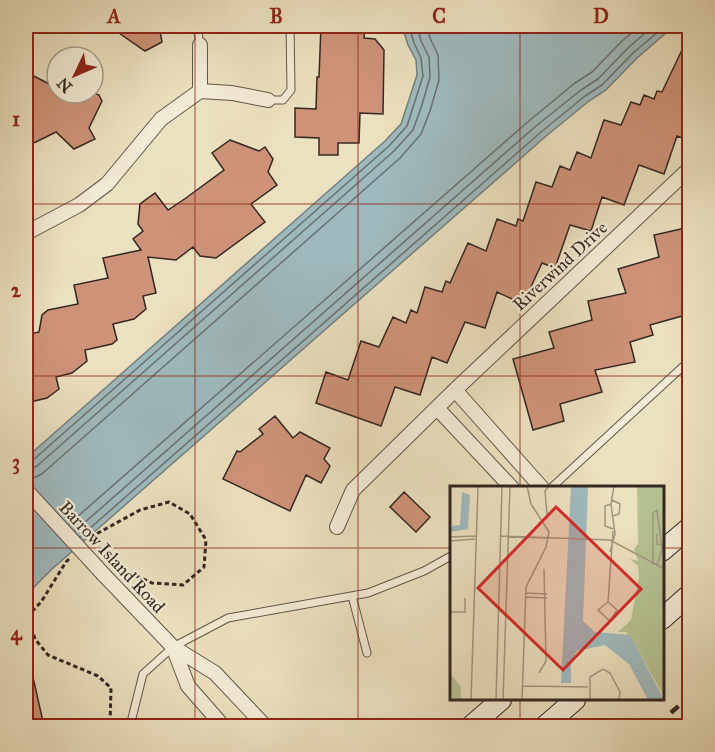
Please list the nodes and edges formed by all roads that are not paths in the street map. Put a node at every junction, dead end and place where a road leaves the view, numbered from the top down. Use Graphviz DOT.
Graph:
graph roads {
  1 [pos="197,26"];
  2 [pos="290,26"];
  3 [pos="200,45"];
  4 [pos="200,91"];
  5 [pos="268,100"];
  6 [pos="690,168"];
  7 [pos="26,235"];
  8 [pos="690,360"];
  9 [pos="454,390"];
  10 [pos="437,408"];
  11 [pos="510,486"];
  12 [pos="540,486"];
  13 [pos="553,486"];
  14 [pos="26,490"];
  15 [pos="337,527"];
  16 [pos="690,527"];
  17 [pos="664,550"];
  18 [pos="450,557"];
  19 [pos="690,594"];
  20 [pos="352,596"];
  21 [pos="664,618"];
  22 [pos="173,647"];
  23 [pos="367,653"];
  24 [pos="499,701"];
  25 [pos="573,701"];
  26 [pos="130,726"];
  27 [pos="223,726"];
  28 [pos="265,726"];
  29 [pos="471,726"];
  30 [pos="545,726"];
  1 -- 3 [label="lane"];
  2 -- 5 [label="lane"];
  3 -- 4 [label="street"];
  4 -- 5 [label="street"];
  4 -- 7 [label="street"];
  6 -- 9 [label="street, Riverwind Drive"];
  8 -- 13 [label="lane"];
  9 -- 10 [label="street, Riverwind Drive"];
  9 -- 12 [label="street"];
  10 -- 11 [label="street"];
  10 -- 15 [label="street, Riverwind Drive"];
  14 -- 22 [label="street, Barrow Island Road, bridge"];
  16 -- 17 [label="main road"];
  18 -- 20 [label="lane"];
  19 -- 21 [label="main road"];
  20 -- 22 [label="lane"];
  20 -- 23 [label="lane"];
  22 -- 26 [label="lane"];
  22 -- 27 [label="street, Barrow Island Road"];
  22 -- 28 [label="street, Barrow Island Road"];
  24 -- 29 [label="main road"];
  25 -- 30 [label="main road"];
}
